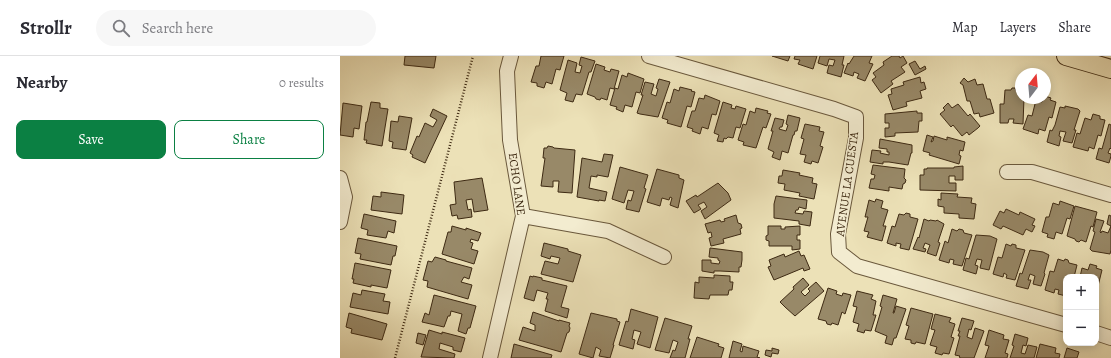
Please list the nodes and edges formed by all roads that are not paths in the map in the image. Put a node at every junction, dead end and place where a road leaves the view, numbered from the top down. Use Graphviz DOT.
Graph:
graph roads {
  1 [pos="511,56"];
  2 [pos="649,56"];
  3 [pos="1066,56"];
  4 [pos="1111,69"];
  5 [pos="1007,172"];
  6 [pos="340,178"];
  7 [pos="1111,195"];
  8 [pos="523,216"];
  9 [pos="340,222"];
  10 [pos="664,257"];
  11 [pos="1063,324"];
  12 [pos="1099,335"];
  13 [pos="1111,338"];
  14 [pos="490,358"];
  1 -- 8 [label="street, ECHO LANE"];
  2 -- 11 [label="street, AVENUE LA CUESTA"];
  3 -- 4 [label="main road"];
  5 -- 7 [label="street"];
  6 -- 9 [label="street"];
  8 -- 10 [label="street"];
  8 -- 14 [label="street, ECHO LANE"];
  12 -- 13 [label="street"];
}
